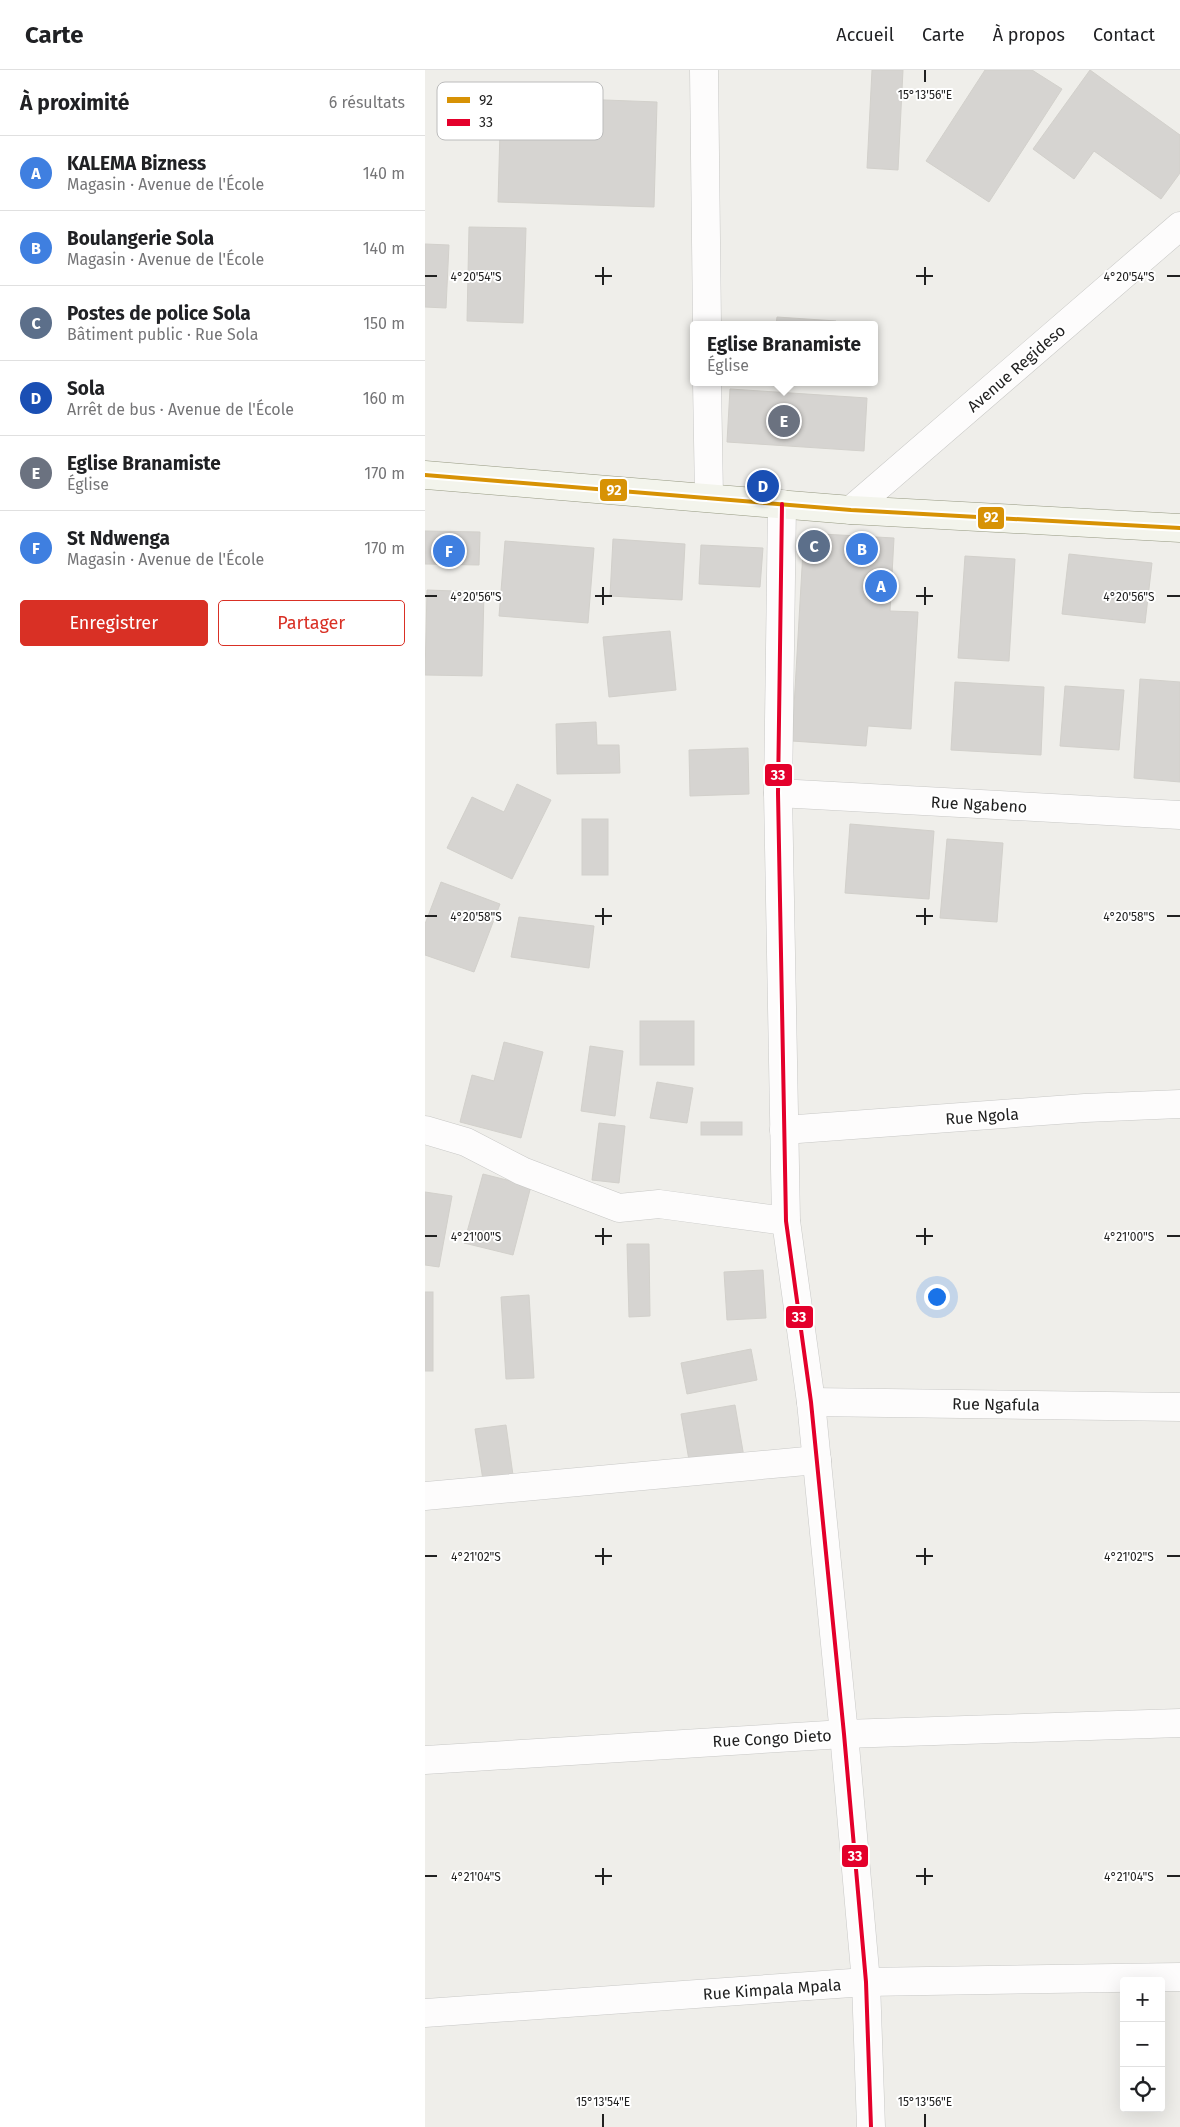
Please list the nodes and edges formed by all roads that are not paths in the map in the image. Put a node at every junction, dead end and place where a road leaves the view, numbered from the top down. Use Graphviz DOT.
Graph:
graph roads {
  1 [pos="703,70"];
  2 [pos="1179,228"];
  3 [pos="707,321"];
  4 [pos="707,386"];
  5 [pos="425,475"];
  6 [pos="709,497"];
  7 [pos="782,504"];
  8 [pos="851,510"];
  9 [pos="1180,528"];
  10 [pos="778,793"];
  11 [pos="1180,815"];
  12 [pos="1180,1104"];
  13 [pos="425,1130"];
  14 [pos="784,1130"];
  15 [pos="786,1221"];
  16 [pos="811,1402"];
  17 [pos="1180,1407"];
  18 [pos="817,1460"];
  19 [pos="425,1496"];
  20 [pos="1180,1723"];
  21 [pos="844,1734"];
  22 [pos="425,1760"];
  23 [pos="1180,1976"];
  24 [pos="866,1982"];
  25 [pos="425,2013"];
  26 [pos="871,2127"];
  1 -- 3 [label="street"];
  2 -- 8 [label="street, Avenue Regideso"];
  4 -- 6 [label="street"];
  5 -- 6 [label="main road"];
  6 -- 7 [label="main road"];
  7 -- 8 [label="main road"];
  7 -- 10 [label="street"];
  8 -- 9 [label="main road"];
  10 -- 11 [label="street, Rue Ngabeno"];
  10 -- 14 [label="street"];
  12 -- 14 [label="street, Rue Ngola"];
  13 -- 15 [label="street"];
  14 -- 15 [label="street"];
  15 -- 16 [label="street"];
  16 -- 17 [label="street, Rue Ngafula"];
  16 -- 18 [label="street"];
  18 -- 19 [label="street"];
  18 -- 21 [label="street"];
  20 -- 21 [label="street, Rue Congo Dieto"];
  21 -- 22 [label="street, Rue Congo Dieto"];
  21 -- 24 [label="street"];
  23 -- 24 [label="street, Rue Kimpala Mpala"];
  24 -- 25 [label="street, Rue Kimpala Mpala"];
  24 -- 26 [label="street"];
}
